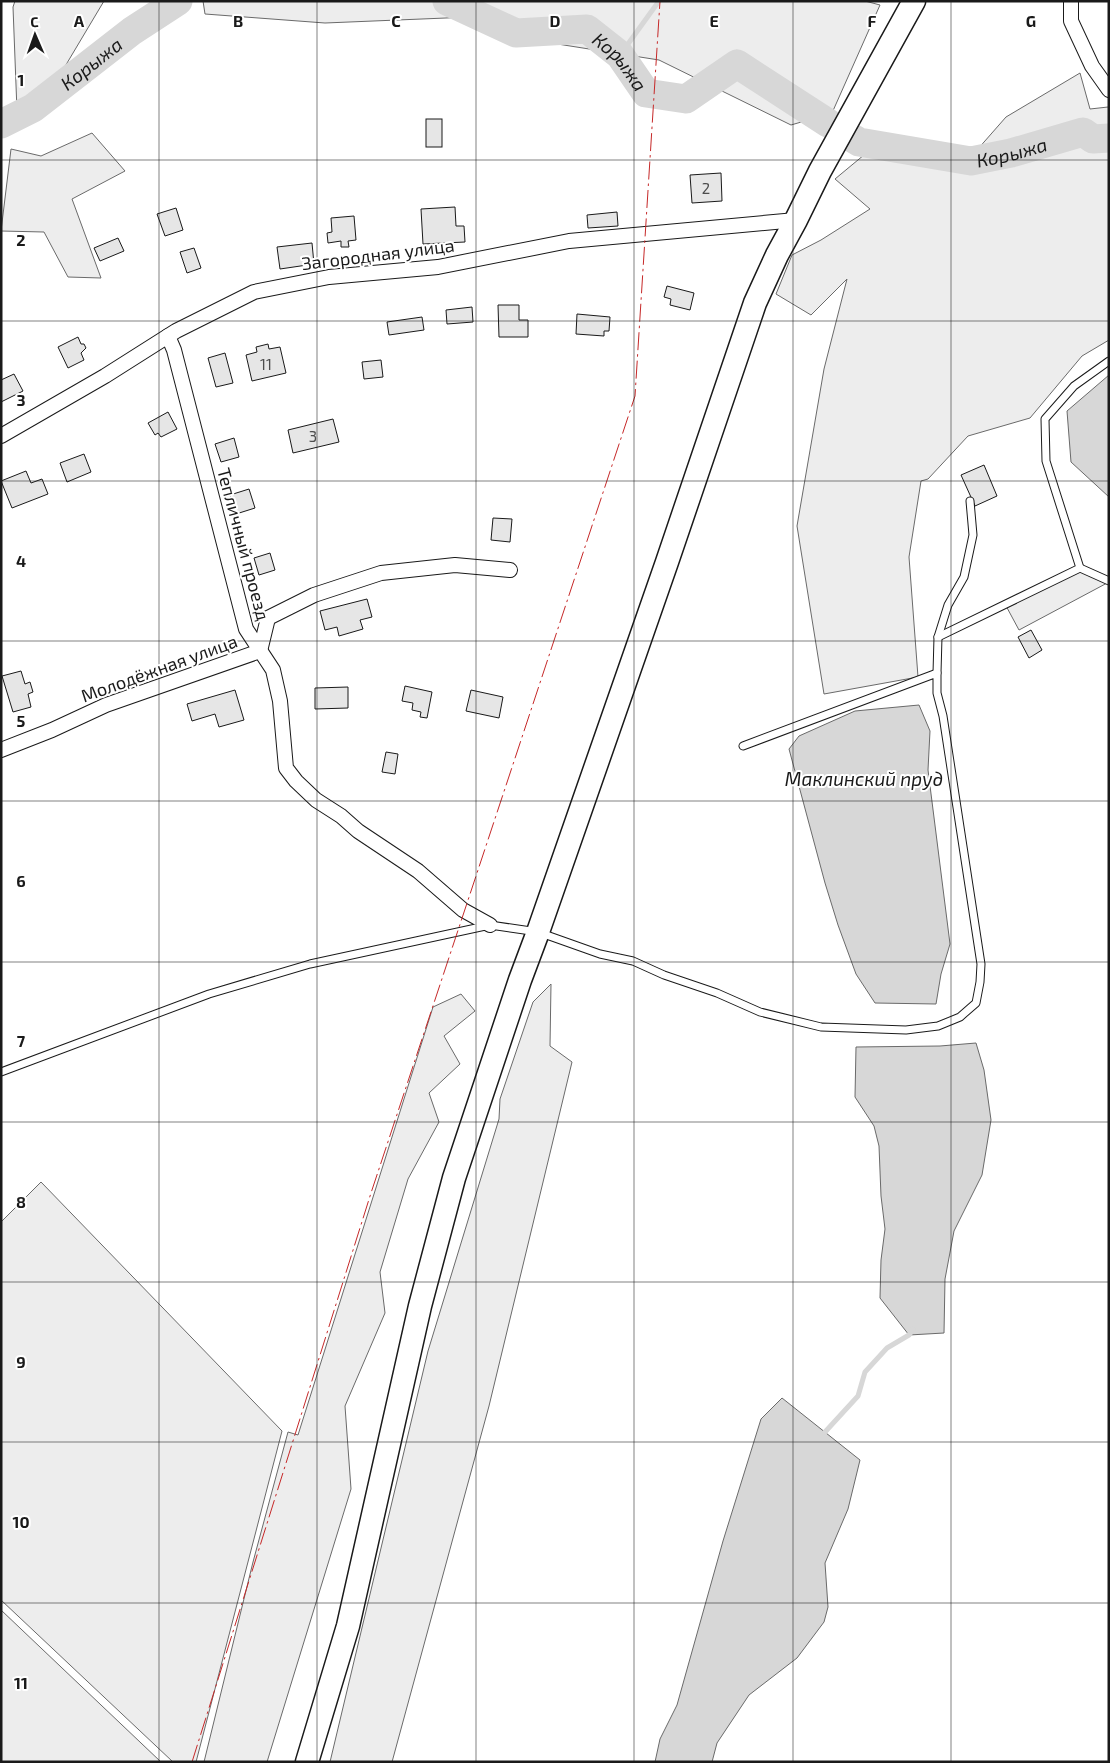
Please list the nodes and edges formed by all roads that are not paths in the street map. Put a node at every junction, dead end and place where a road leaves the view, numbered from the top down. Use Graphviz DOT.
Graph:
graph roads {
  1 [pos="914,1"];
  2 [pos="1071,1"];
  3 [pos="1109,90"];
  4 [pos="796,220"];
  5 [pos="168,336"];
  6 [pos="1109,361"];
  7 [pos="1,436"];
  8 [pos="970,501"];
  9 [pos="1080,568"];
  10 [pos="510,570"];
  11 [pos="1109,581"];
  12 [pos="938,637"];
  13 [pos="260,651"];
  14 [pos="936,673"];
  15 [pos="743,746"];
  16 [pos="1,750"];
  17 [pos="490,925"];
  18 [pos="538,932"];
  19 [pos="1,1072"];
  20 [pos="308,1762"];
  1 -- 4 [label="main road"];
  2 -- 3 [label="street"];
  4 -- 5 [label="street, Загородная улица"];
  4 -- 18 [label="main road"];
  5 -- 7 [label="street, Загородная улица"];
  5 -- 13 [label="street, Тепличный проезд"];
  6 -- 9 [label="lane"];
  8 -- 12 [label="lane"];
  9 -- 11 [label="lane"];
  9 -- 12 [label="lane"];
  10 -- 13 [label="street, Молодёжная улица"];
  12 -- 14 [label="lane"];
  13 -- 16 [label="street, Молодёжная улица"];
  13 -- 17 [label="street, Тепличный проезд"];
  14 -- 15 [label="lane"];
  14 -- 18 [label="lane"];
  17 -- 18 [label="lane"];
  17 -- 19 [label="lane"];
  18 -- 20 [label="main road"];
}
